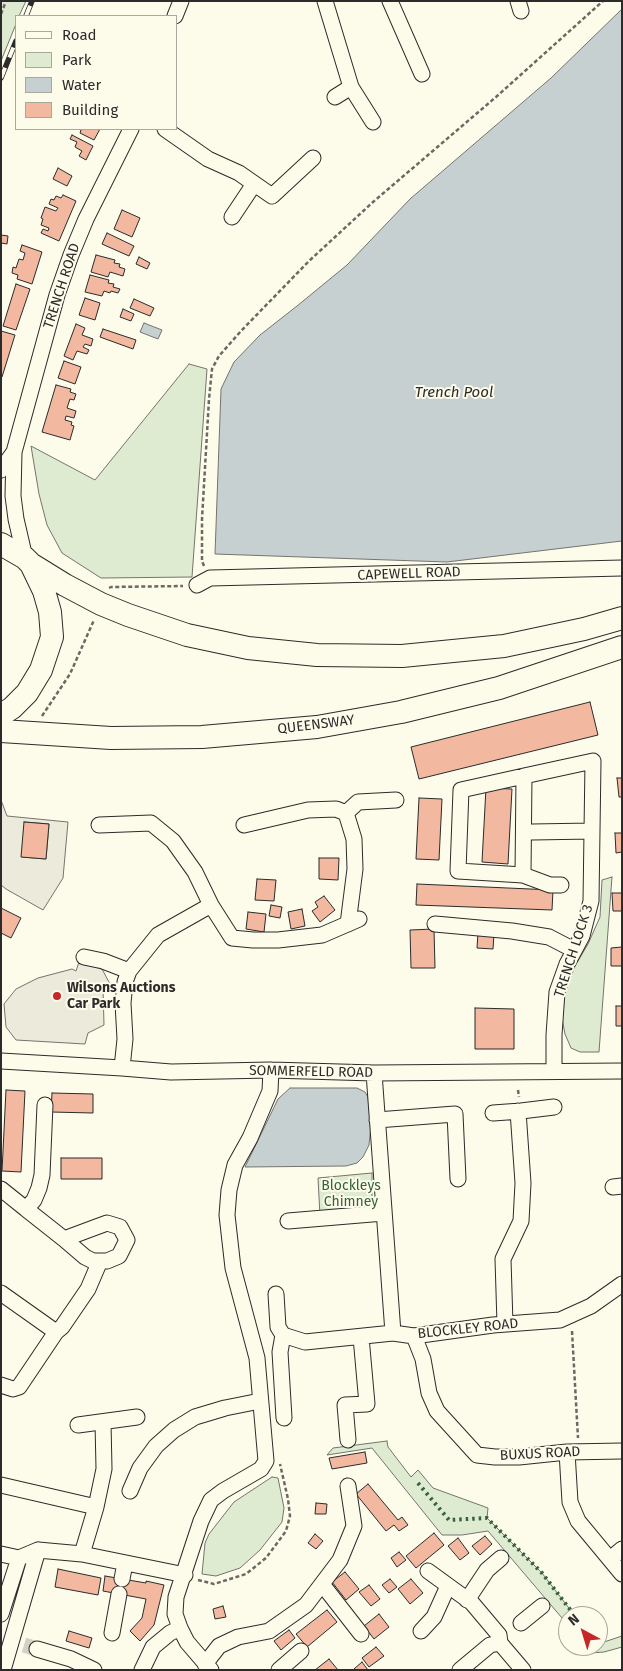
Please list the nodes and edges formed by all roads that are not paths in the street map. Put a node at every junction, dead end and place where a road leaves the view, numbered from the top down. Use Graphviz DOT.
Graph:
graph roads {
  1 [pos="180,1"];
  2 [pos="325,1"];
  3 [pos="390,1"];
  4 [pos="175,15"];
  5 [pos="422,74"];
  6 [pos="351,87"];
  7 [pos="335,97"];
  8 [pos="373,122"];
  9 [pos="130,130"];
  10 [pos="166,130"];
  11 [pos="313,158"];
  12 [pos="254,184"];
  13 [pos="232,217"];
  14 [pos="14,452"];
  15 [pos="1,470"];
  16 [pos="1,544"];
  17 [pos="28,561"];
  18 [pos="622,568"];
  19 [pos="197,586"];
  20 [pos="622,618"];
  21 [pos="622,647"];
  22 [pos="1,715"];
  23 [pos="1,731"];
  24 [pos="524,776"];
  25 [pos="396,800"];
  26 [pos="346,813"];
  27 [pos="99,824"];
  28 [pos="244,825"];
  29 [pos="592,831"];
  30 [pos="532,832"];
  31 [pos="523,875"];
  32 [pos="561,885"];
  33 [pos="211,904"];
  34 [pos="435,924"];
  35 [pos="574,950"];
  36 [pos="84,957"];
  37 [pos="130,971"];
  38 [pos="1,1061"];
  39 [pos="122,1068"];
  40 [pos="272,1070"];
  41 [pos="554,1071"];
  42 [pos="622,1071"];
  43 [pos="374,1073"];
  44 [pos="45,1105"];
  45 [pos="554,1107"];
  46 [pos="518,1112"];
  47 [pos="494,1113"];
  48 [pos="377,1120"];
  49 [pos="458,1179"];
  50 [pos="1,1189"];
  51 [pos="26,1209"];
  52 [pos="384,1213"];
  53 [pos="288,1221"];
  54 [pos="64,1239"];
  55 [pos="100,1261"];
  56 [pos="622,1284"];
  57 [pos="1,1293"];
  58 [pos="276,1294"];
  59 [pos="505,1324"];
  60 [pos="56,1332"];
  61 [pos="393,1333"];
  62 [pos="282,1335"];
  63 [pos="361,1336"];
  64 [pos="414,1336"];
  65 [pos="1,1385"];
  66 [pos="260,1401"];
  67 [pos="137,1417"];
  68 [pos="284,1418"];
  69 [pos="103,1422"];
  70 [pos="78,1425"];
  71 [pos="348,1440"];
  72 [pos="622,1451"];
  73 [pos="572,1452"];
  74 [pos="1,1484"];
  75 [pos="348,1486"];
  76 [pos="130,1491"];
  77 [pos="96,1507"];
  78 [pos="622,1549"];
  79 [pos="38,1550"];
  80 [pos="1,1554"];
  81 [pos="82,1554"];
  82 [pos="19,1558"];
  83 [pos="501,1558"];
  84 [pos="610,1559"];
  85 [pos="125,1563"];
  86 [pos="428,1571"];
  87 [pos="622,1574"];
  88 [pos="184,1576"];
  89 [pos="322,1584"];
  90 [pos="458,1593"];
  91 [pos="542,1606"];
  92 [pos="1,1614"];
  93 [pos="180,1628"];
  94 [pos="420,1631"];
  95 [pos="112,1633"];
  96 [pos="361,1634"];
  97 [pos="500,1641"];
  98 [pos="24,1645"];
  99 [pos="302,1651"];
  100 [pos="208,1667"];
  101 [pos="3,1670"];
  102 [pos="94,1670"];
  103 [pos="142,1670"];
  104 [pos="279,1670"];
  105 [pos="460,1670"];
  106 [pos="522,1670"];
  1 -- 4 [label="street"];
  2 -- 6 [label="street"];
  3 -- 5 [label="street"];
  6 -- 7 [label="street"];
  6 -- 8 [label="street"];
  9 -- 14 [label="street, TRENCH ROAD"];
  10 -- 12 [label="street"];
  11 -- 12 [label="street"];
  12 -- 13 [label="street"];
  14 -- 15 [label="street"];
  14 -- 17 [label="street"];
  16 -- 17 [label="highway"];
  17 -- 20 [label="highway"];
  17 -- 22 [label="highway"];
  18 -- 19 [label="street, CAPEWELL ROAD"];
  21 -- 23 [label="highway, QUEENSWAY"];
  24 -- 29 [label="street, TRENCH LOCK 3"];
  24 -- 31 [label="street"];
  24 -- 31 [label="street"];
  25 -- 26 [label="street"];
  26 -- 28 [label="street"];
  26 -- 33 [label="street"];
  27 -- 33 [label="street"];
  29 -- 30 [label="street"];
  29 -- 35 [label="street, TRENCH LOCK 3"];
  31 -- 32 [label="street"];
  33 -- 37 [label="street"];
  34 -- 35 [label="street"];
  35 -- 41 [label="street, TRENCH LOCK 3"];
  36 -- 37 [label="street"];
  37 -- 39 [label="street"];
  38 -- 39 [label="street, SOMMERFELD ROAD"];
  39 -- 40 [label="street, SOMMERFELD ROAD"];
  40 -- 43 [label="street, SOMMERFELD ROAD"];
  40 -- 66 [label="street"];
  41 -- 42 [label="street, SOMMERFELD ROAD"];
  41 -- 43 [label="street, SOMMERFELD ROAD"];
  43 -- 48 [label="street"];
  44 -- 51 [label="street"];
  45 -- 46 [label="street"];
  46 -- 47 [label="street"];
  46 -- 59 [label="street"];
  48 -- 49 [label="street"];
  48 -- 52 [label="street"];
  50 -- 51 [label="street"];
  51 -- 54 [label="street"];
  52 -- 53 [label="street"];
  52 -- 61 [label="street"];
  54 -- 55 [label="street"];
  54 -- 55 [label="street"];
  55 -- 60 [label="street"];
  56 -- 59 [label="street, BLOCKLEY ROAD"];
  57 -- 60 [label="street"];
  58 -- 62 [label="street"];
  59 -- 64 [label="street, BLOCKLEY ROAD"];
  60 -- 65 [label="street"];
  61 -- 63 [label="street, BLOCKLEY ROAD"];
  61 -- 64 [label="street, BLOCKLEY ROAD"];
  62 -- 63 [label="street, BLOCKLEY ROAD"];
  62 -- 68 [label="street"];
  63 -- 71 [label="street"];
  64 -- 73 [label="street, BUXUS ROAD"];
  66 -- 76 [label="street"];
  66 -- 88 [label="street"];
  67 -- 69 [label="street"];
  69 -- 70 [label="street"];
  69 -- 77 [label="street"];
  72 -- 73 [label="street, BUXUS ROAD"];
  73 -- 84 [label="street"];
  74 -- 77 [label="street"];
  75 -- 89 [label="street"];
  77 -- 81 [label="street"];
  78 -- 84 [label="street"];
  79 -- 81 [label="street"];
  79 -- 82 [label="street"];
  79 -- 98 [label="street"];
  80 -- 82 [label="street"];
  81 -- 85 [label="street"];
  82 -- 92 [label="street"];
  83 -- 90 [label="street"];
  84 -- 87 [label="street"];
  85 -- 88 [label="street"];
  85 -- 95 [label="street"];
  86 -- 90 [label="street"];
  88 -- 93 [label="street"];
  89 -- 96 [label="street"];
  89 -- 100 [label="street"];
  90 -- 94 [label="street"];
  90 -- 97 [label="street"];
  91 -- 97 [label="street"];
  93 -- 100 [label="street"];
  93 -- 103 [label="street"];
  97 -- 105 [label="street"];
  97 -- 106 [label="street"];
  98 -- 101 [label="street"];
  98 -- 102 [label="street"];
  99 -- 104 [label="street"];
}
